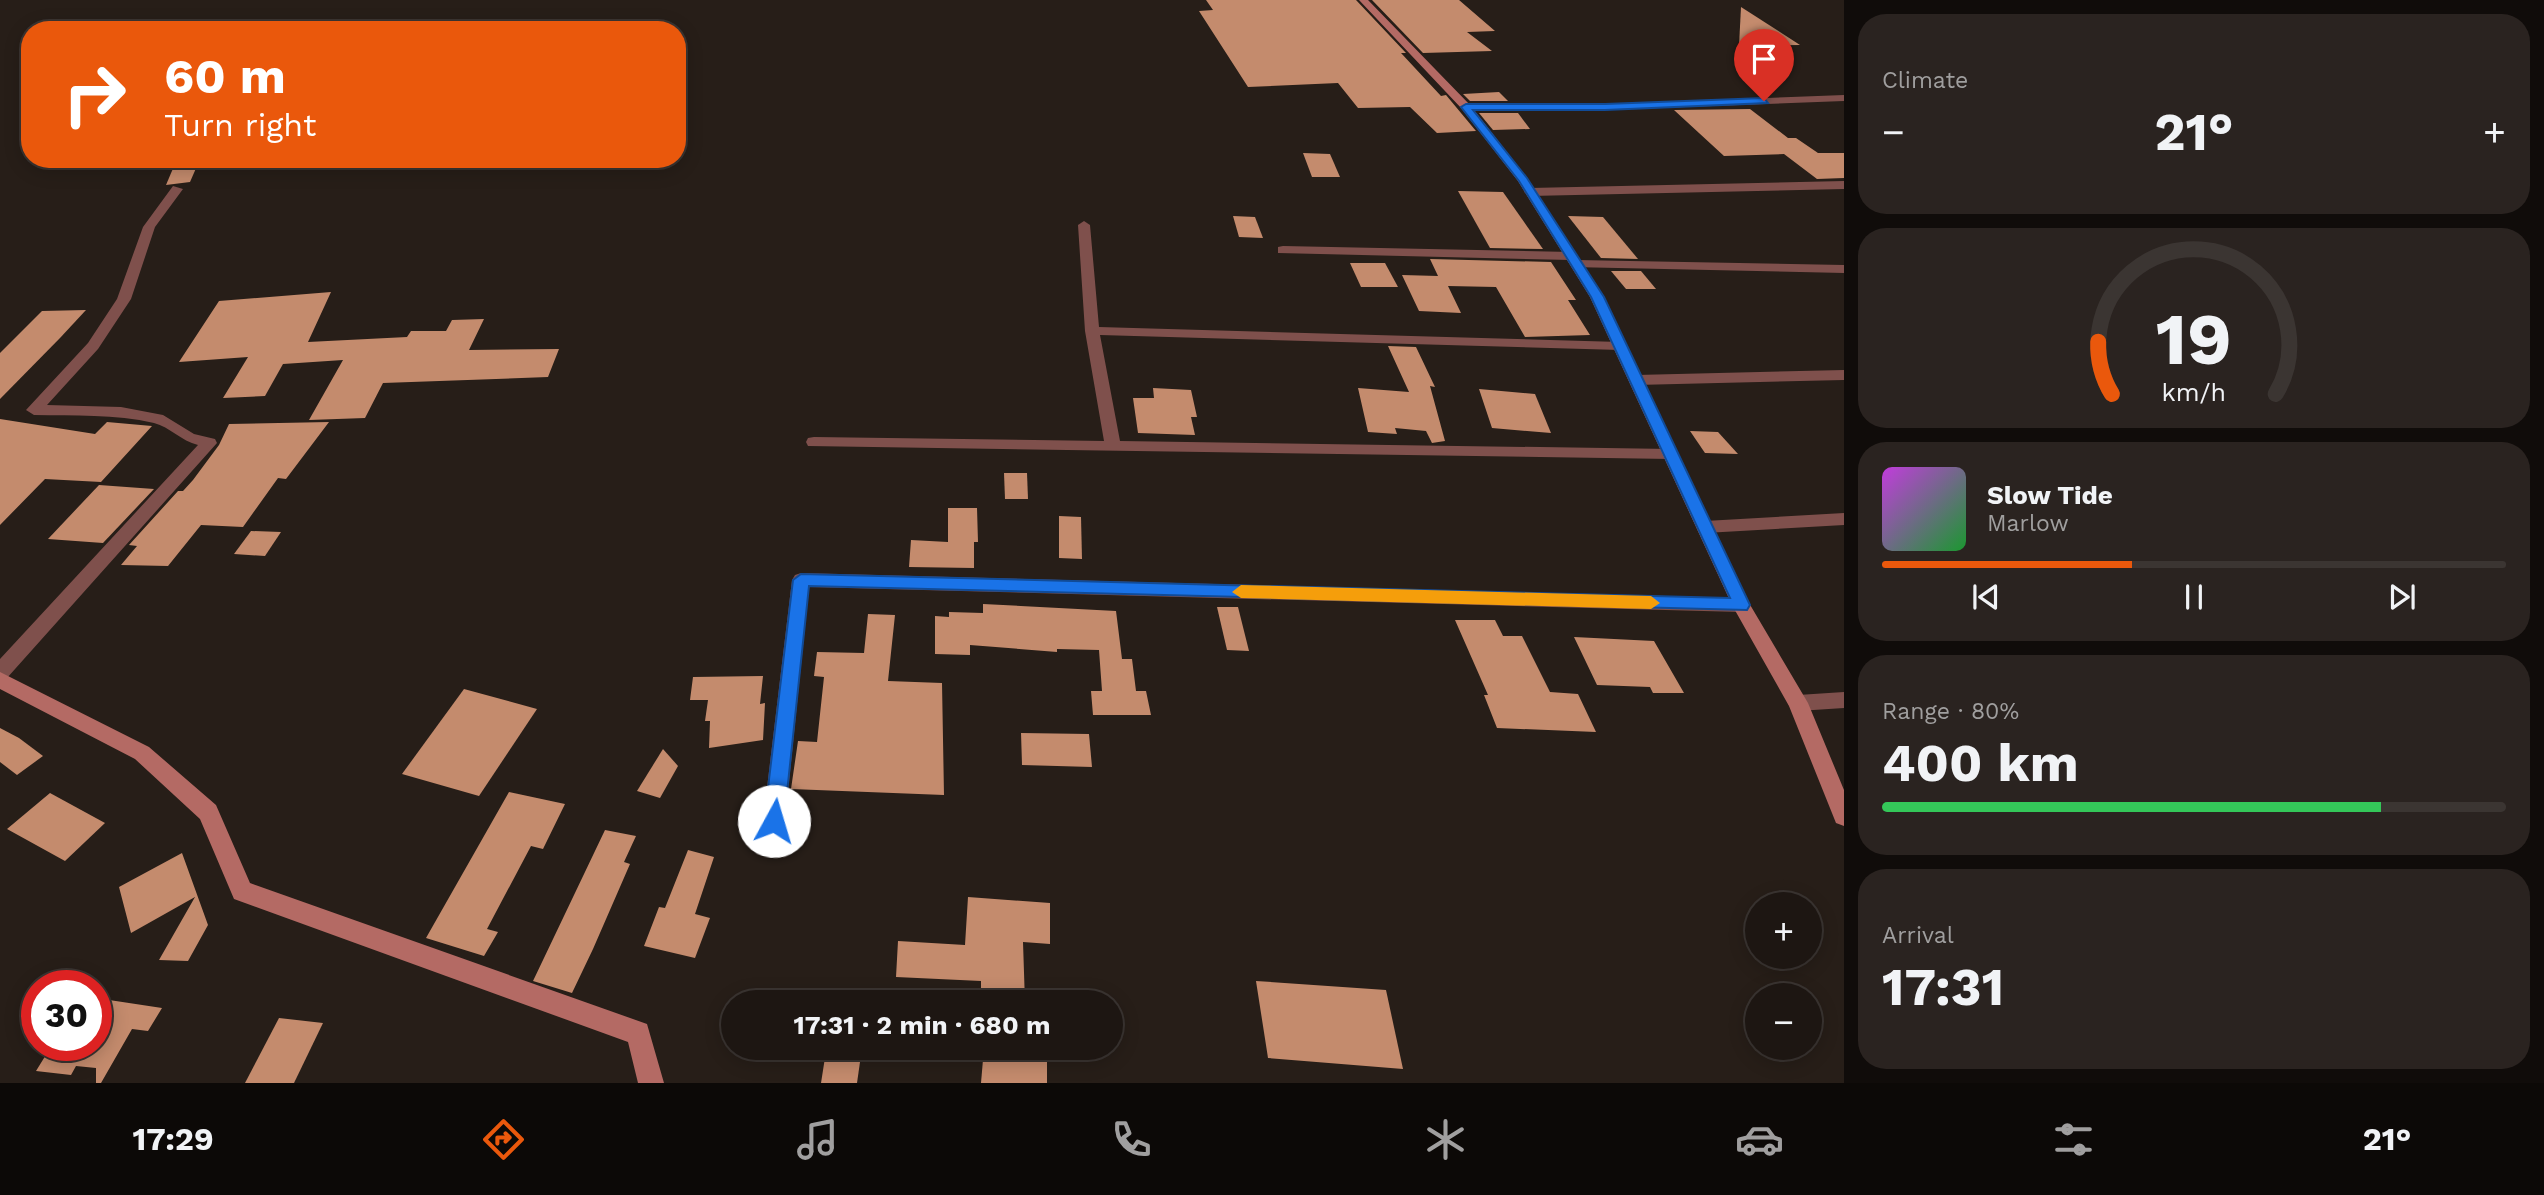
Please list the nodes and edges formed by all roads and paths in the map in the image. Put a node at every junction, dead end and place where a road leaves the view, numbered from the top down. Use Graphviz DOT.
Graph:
graph roads {
  1 [pos="1363,0"];
  2 [pos="1844,98"];
  3 [pos="1466,107"];
  4 [pos="1844,186"];
  5 [pos="177,190"];
  6 [pos="1530,192"];
  7 [pos="1084,225"];
  8 [pos="1283,250"];
  9 [pos="1574,260"];
  10 [pos="1844,269"];
  11 [pos="1092,331"];
  12 [pos="1620,345"];
  13 [pos="1844,375"];
  14 [pos="1636,380"];
  15 [pos="814,442"];
  16 [pos="1113,446"];
  17 [pos="1671,454"];
  18 [pos="1844,519"];
  19 [pos="1705,527"];
  20 [pos="1741,605"];
  21 [pos="0,672"];
  22 [pos="0,680"];
  23 [pos="1844,700"];
  24 [pos="1798,703"];
  25 [pos="1844,817"];
  26 [pos="774,821"];
  27 [pos="652,1083"];
  1 -- 3 [label="street"];
  2 -- 3 [label="street"];
  3 -- 6 [label="street"];
  4 -- 6 [label="street"];
  5 -- 21 [label="street"];
  6 -- 9 [label="street"];
  7 -- 11 [label="street"];
  8 -- 9 [label="street"];
  9 -- 10 [label="street"];
  9 -- 12 [label="street"];
  11 -- 12 [label="street"];
  11 -- 16 [label="street"];
  12 -- 14 [label="street"];
  13 -- 14 [label="street"];
  14 -- 17 [label="street"];
  15 -- 16 [label="street"];
  16 -- 17 [label="street"];
  17 -- 19 [label="street"];
  18 -- 19 [label="street"];
  19 -- 20 [label="street"];
  20 -- 24 [label="street"];
  20 -- 26 [label="street"];
  22 -- 27 [label="street"];
  23 -- 24 [label="street"];
  24 -- 25 [label="street"];
}
